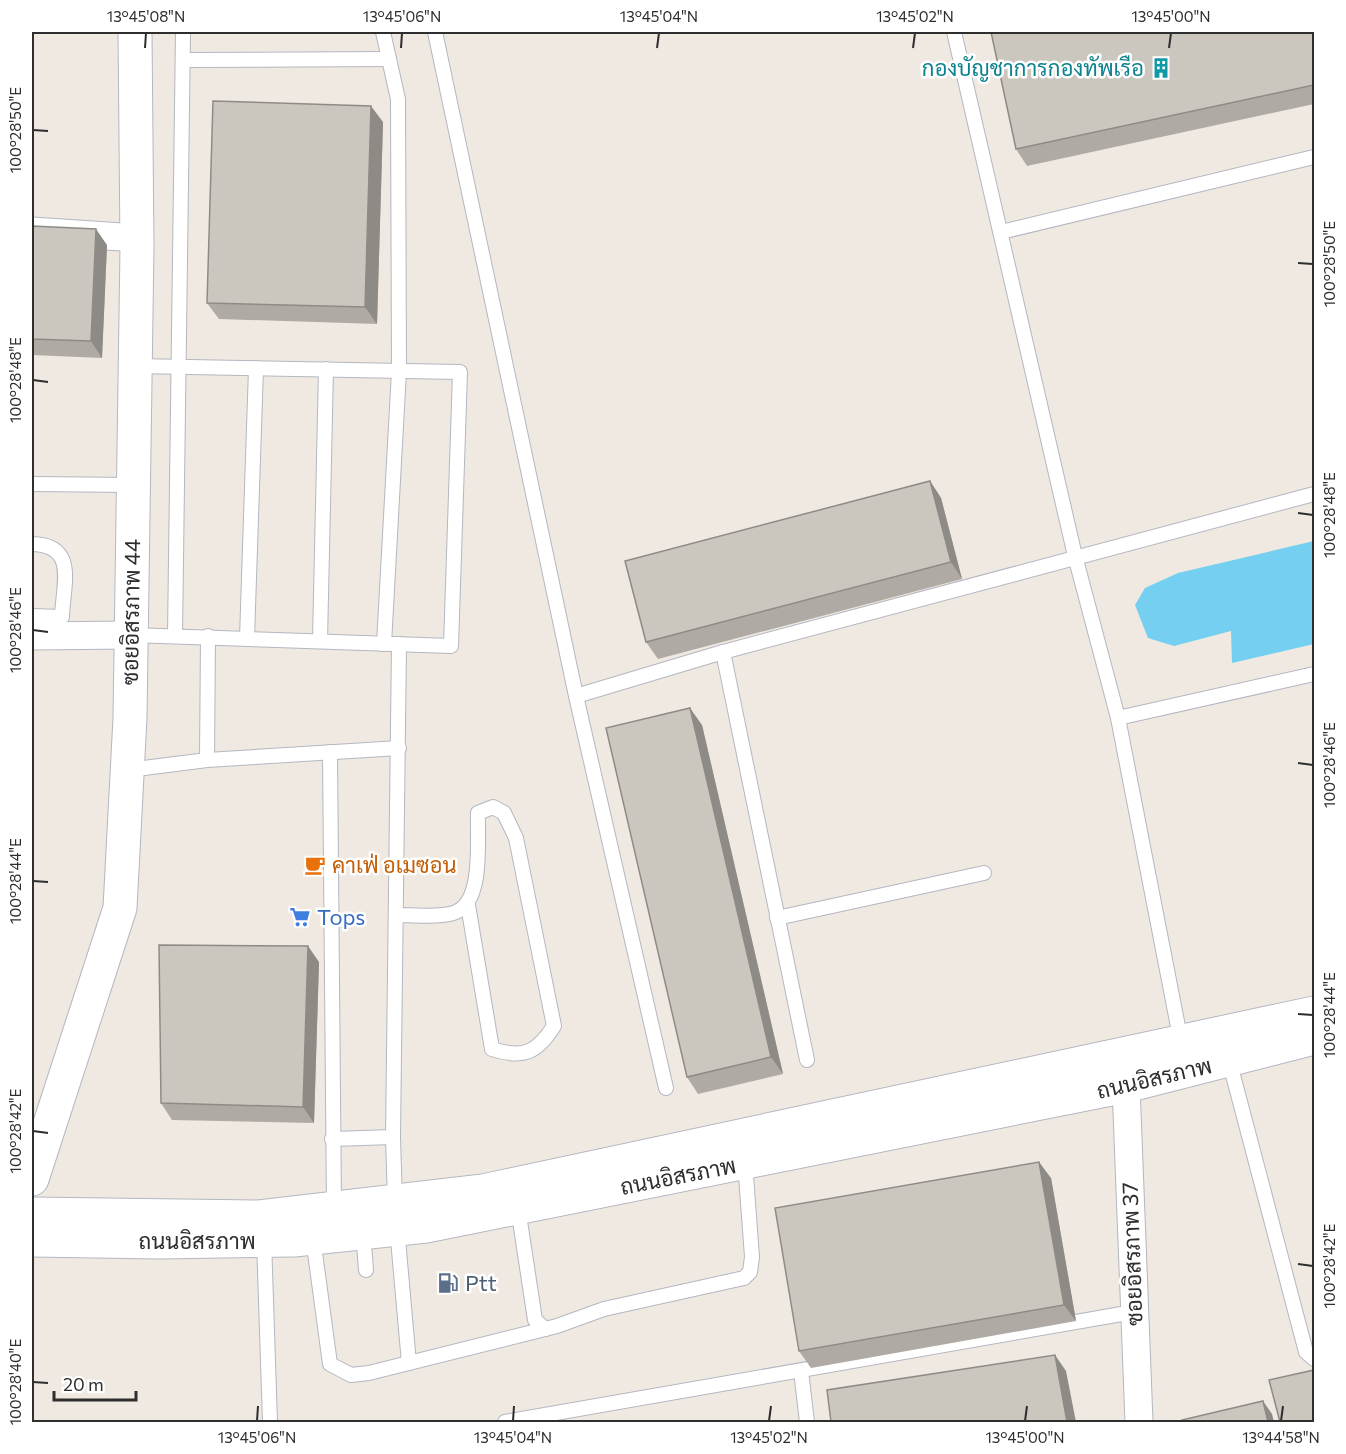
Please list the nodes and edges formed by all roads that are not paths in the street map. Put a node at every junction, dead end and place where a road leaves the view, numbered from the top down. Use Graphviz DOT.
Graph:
graph roads {
  1 [pos="135,32"];
  2 [pos="183,32"];
  3 [pos="383,32"];
  4 [pos="435,32"];
  5 [pos="954,32"];
  6 [pos="389,59"];
  7 [pos="183,60"];
  8 [pos="1314,157"];
  9 [pos="32,231"];
  10 [pos="1001,232"];
  11 [pos="137,238"];
  12 [pos="135,366"];
  13 [pos="178,367"];
  14 [pos="256,368"];
  15 [pos="326,369"];
  16 [pos="399,371"];
  17 [pos="32,484"];
  18 [pos="134,485"];
  19 [pos="1314,494"];
  20 [pos="32,544"];
  21 [pos="1075,556"];
  22 [pos="32,616"];
  23 [pos="131,635"];
  24 [pos="175,635"];
  25 [pos="32,636"];
  26 [pos="208,636"];
  27 [pos="247,638"];
  28 [pos="320,641"];
  29 [pos="384,644"];
  30 [pos="399,644"];
  31 [pos="723,652"];
  32 [pos="1314,674"];
  33 [pos="576,696"];
  34 [pos="1118,718"];
  35 [pos="399,748"];
  36 [pos="330,752"];
  37 [pos="207,760"];
  38 [pos="128,771"];
  39 [pos="984,873"];
  40 [pos="468,905"];
  41 [pos="396,915"];
  42 [pos="777,918"];
  43 [pos="1314,1013"];
  44 [pos="1314,1038"];
  45 [pos="1185,1056"];
  46 [pos="807,1060"];
  47 [pos="1229,1060"];
  48 [pos="1126,1086"];
  49 [pos="666,1088"];
  50 [pos="393,1137"];
  51 [pos="332,1139"];
  52 [pos="745,1162"];
  53 [pos="32,1179"];
  54 [pos="518,1208"];
  55 [pos="32,1214"];
  56 [pos="396,1215"];
  57 [pos="337,1228"];
  58 [pos="32,1240"];
  59 [pos="264,1240"];
  60 [pos="366,1270"];
  61 [pos="1133,1312"];
  62 [pos="545,1329"];
  63 [pos="1314,1359"];
  64 [pos="409,1363"];
  65 [pos="801,1371"];
  66 [pos="270,1422"];
  67 [pos="506,1422"];
  68 [pos="807,1422"];
  69 [pos="1139,1422"];
  1 -- 11 [label="main road, ซอยอิสรภาพ 44"];
  2 -- 7 [label="lane"];
  3 -- 6 [label="lane"];
  4 -- 33 [label="lane"];
  5 -- 10 [label="lane"];
  6 -- 7 [label="lane"];
  6 -- 16 [label="lane"];
  7 -- 13 [label="lane"];
  8 -- 10 [label="lane"];
  9 -- 11 [label="street"];
  10 -- 21 [label="lane"];
  11 -- 12 [label="main road, ซอยอิสรภาพ 44"];
  12 -- 13 [label="lane"];
  12 -- 18 [label="main road, ซอยอิสรภาพ 44"];
  13 -- 14 [label="lane"];
  13 -- 24 [label="lane"];
  14 -- 15 [label="lane"];
  14 -- 27 [label="lane"];
  15 -- 16 [label="lane"];
  15 -- 28 [label="lane"];
  16 -- 29 [label="lane"];
  16 -- 30 [label="lane"];
  17 -- 18 [label="lane"];
  18 -- 23 [label="main road, ซอยอิสรภาพ 44"];
  19 -- 21 [label="lane"];
  20 -- 22 [label="lane"];
  21 -- 31 [label="lane"];
  21 -- 34 [label="lane"];
  23 -- 24 [label="lane"];
  23 -- 25 [label="street"];
  23 -- 38 [label="main road, ซอยอิสรภาพ 44"];
  24 -- 26 [label="lane"];
  26 -- 27 [label="lane"];
  26 -- 37 [label="lane"];
  27 -- 28 [label="lane"];
  28 -- 29 [label="lane"];
  29 -- 30 [label="lane"];
  30 -- 35 [label="lane"];
  31 -- 33 [label="lane"];
  31 -- 42 [label="lane"];
  32 -- 34 [label="lane"];
  33 -- 49 [label="lane"];
  34 -- 45 [label="lane"];
  35 -- 36 [label="lane"];
  35 -- 41 [label="lane"];
  36 -- 37 [label="lane"];
  36 -- 51 [label="lane"];
  37 -- 38 [label="lane"];
  38 -- 53 [label="main road, ซอยอิสรภาพ 44"];
  39 -- 42 [label="lane"];
  40 -- 40 [label="lane"];
  40 -- 41 [label="lane"];
  41 -- 50 [label="lane"];
  42 -- 46 [label="lane"];
  43 -- 45 [label="main road"];
  44 -- 47 [label="main road, ถนนอิสรภาพ"];
  45 -- 47 [label="main road, ถนนอิสรภาพ"];
  45 -- 48 [label="main road, ถนนอิสรภาพ"];
  45 -- 56 [label="main road"];
  47 -- 63 [label="lane"];
  48 -- 52 [label="main road, ถนนอิสรภาพ"];
  48 -- 61 [label="street, ซอยอิสรภาพ 37"];
  50 -- 51 [label="lane"];
  50 -- 56 [label="lane"];
  51 -- 57 [label="lane"];
  52 -- 54 [label="main road, ถนนอิสรภาพ"];
  52 -- 62 [label="lane"];
  54 -- 56 [label="main road, ถนนอิสรภาพ"];
  54 -- 62 [label="lane"];
  55 -- 57 [label="main road"];
  56 -- 57 [label="main road, ถนนอิสรภาพ"];
  56 -- 64 [label="lane"];
  57 -- 59 [label="main road, ถนนอิสรภาพ"];
  57 -- 60 [label="lane"];
  57 -- 64 [label="lane"];
  58 -- 59 [label="main road, ถนนอิสรภาพ"];
  59 -- 66 [label="lane"];
  61 -- 65 [label="lane"];
  61 -- 69 [label="street, ซอยอิสรภาพ 37"];
  62 -- 64 [label="lane"];
  65 -- 67 [label="lane"];
  65 -- 68 [label="lane"];
}
